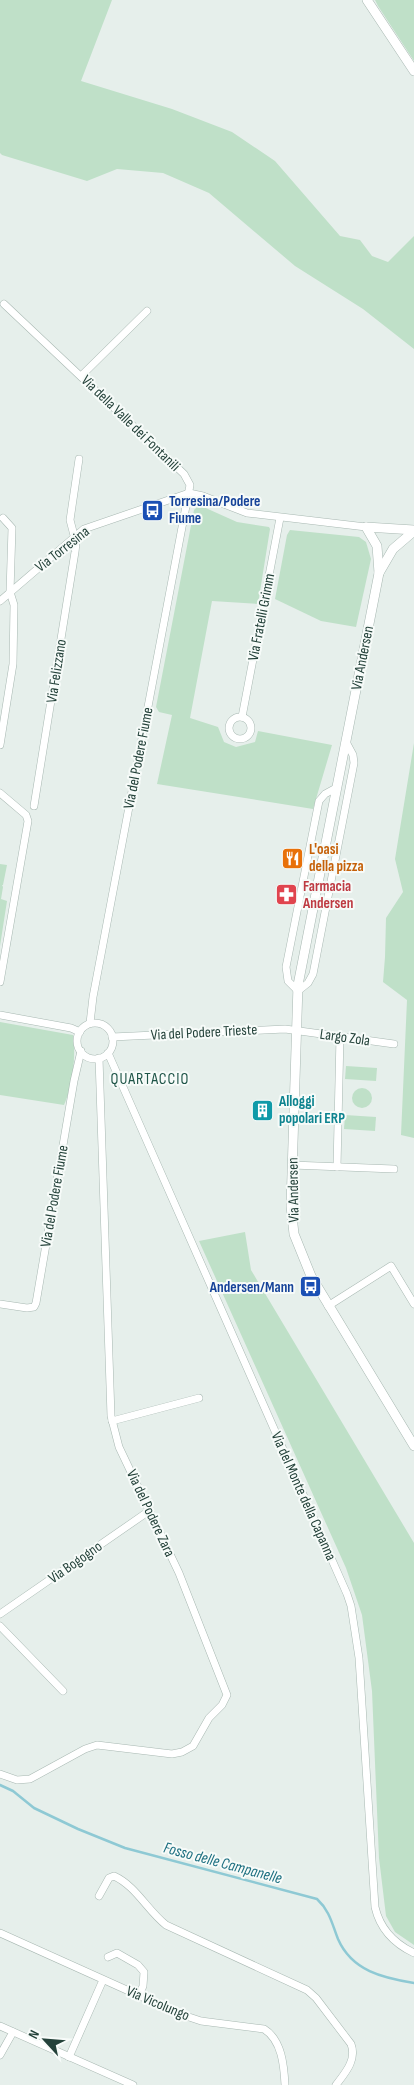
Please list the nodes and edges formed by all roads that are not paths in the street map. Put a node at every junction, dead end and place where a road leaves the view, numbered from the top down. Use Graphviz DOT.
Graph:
graph roads {
  1 [pos="367,0"];
  2 [pos="414,71"];
  3 [pos="4,304"];
  4 [pos="147,311"];
  5 [pos="81,376"];
  6 [pos="79,459"];
  7 [pos="189,493"];
  8 [pos="2,518"];
  9 [pos="280,518"];
  10 [pos="366,527"];
  11 [pos="414,530"];
  12 [pos="74,536"];
  13 [pos="379,573"];
  14 [pos="10,592"];
  15 [pos="0,601"];
  16 [pos="242,717"];
  17 [pos="346,742"];
  18 [pos="0,745"];
  19 [pos="336,788"];
  20 [pos="0,793"];
  21 [pos="34,806"];
  22 [pos="0,982"];
  23 [pos="298,992"];
  24 [pos="0,1015"];
  25 [pos="90,1023"];
  26 [pos="295,1029"];
  27 [pos="80,1032"];
  28 [pos="340,1036"];
  29 [pos="112,1037"];
  30 [pos="394,1044"];
  31 [pos="81,1051"];
  32 [pos="108,1053"];
  33 [pos="99,1058"];
  34 [pos="292,1165"];
  35 [pos="337,1167"];
  36 [pos="394,1169"];
  37 [pos="0,1304"];
  38 [pos="414,1304"];
  39 [pos="328,1306"];
  40 [pos="199,1398"];
  41 [pos="112,1422"];
  42 [pos="414,1446"];
  43 [pos="149,1510"];
  44 [pos="0,1614"];
  45 [pos="0,1626"];
  46 [pos="63,1691"];
  47 [pos="0,1774"];
  48 [pos="99,1896"];
  49 [pos="0,1933"];
  50 [pos="414,1953"];
  51 [pos="108,1957"];
  52 [pos="103,1980"];
  53 [pos="139,1996"];
  54 [pos="0,2026"];
  55 [pos="13,2032"];
  56 [pos="0,2055"];
  57 [pos="69,2057"];
  58 [pos="133,2085"];
  59 [pos="285,2085"];
  60 [pos="336,2085"];
  1 -- 2 [label="street"];
  3 -- 5 [label="street, Via della Valle dei Fontanili"];
  4 -- 5 [label="street"];
  5 -- 7 [label="street, Via della Valle dei Fontanili"];
  6 -- 12 [label="street, Via Felizzano"];
  7 -- 9 [label="street"];
  7 -- 12 [label="street, Via Torresina"];
  7 -- 25 [label="street, Via del Podere Fiume"];
  8 -- 14 [label="street"];
  9 -- 10 [label="street"];
  9 -- 16 [label="street, Via Fratelli Grimm"];
  10 -- 11 [label="street"];
  10 -- 13 [label="street, Via Andersen"];
  11 -- 13 [label="street, Via Andersen"];
  12 -- 14 [label="street, Via Torresina"];
  12 -- 21 [label="street, Via Felizzano"];
  13 -- 17 [label="street, Via Andersen"];
  14 -- 15 [label="street, Via Torresina"];
  14 -- 18 [label="street"];
  17 -- 19 [label="street, Via Andersen"];
  17 -- 23 [label="street, Via Andersen"];
  19 -- 23 [label="street, Via Andersen"];
  19 -- 23 [label="street"];
  20 -- 22 [label="street"];
  23 -- 26 [label="street, Via Andersen"];
  24 -- 27 [label="street"];
  25 -- 27 [label="street"];
  25 -- 29 [label="street"];
  26 -- 28 [label="street, Largo Zola"];
  26 -- 29 [label="street, Via del Podere Trieste"];
  26 -- 34 [label="street, Via Andersen"];
  27 -- 31 [label="street"];
  28 -- 30 [label="street, Largo Zola"];
  28 -- 35 [label="street"];
  29 -- 32 [label="street"];
  31 -- 33 [label="street"];
  31 -- 37 [label="street, Via del Podere Fiume"];
  32 -- 33 [label="street"];
  32 -- 50 [label="street, Via del Monte della Capanna"];
  33 -- 41 [label="street, Via del Podere Zara"];
  34 -- 35 [label="street"];
  34 -- 39 [label="street, Via Andersen"];
  35 -- 36 [label="street"];
  38 -- 39 [label="street"];
  39 -- 42 [label="street, Via Andersen"];
  40 -- 41 [label="street"];
  41 -- 43 [label="street, Via del Podere Zara"];
  43 -- 44 [label="street, Via Bogogno"];
  43 -- 47 [label="street, Via del Podere Zara"];
  45 -- 46 [label="street"];
  48 -- 60 [label="street"];
  49 -- 52 [label="street, Via Vicolungo"];
  51 -- 53 [label="street"];
  52 -- 53 [label="street, Via Vicolungo"];
  52 -- 57 [label="street"];
  53 -- 59 [label="street, Via Vicolungo"];
  54 -- 55 [label="street"];
  55 -- 56 [label="street"];
  55 -- 57 [label="street"];
  57 -- 58 [label="street"];
}
